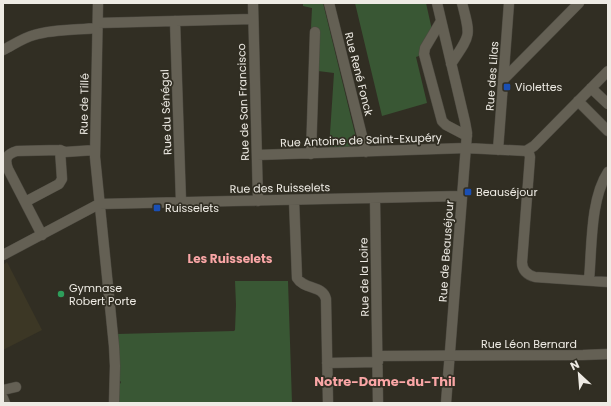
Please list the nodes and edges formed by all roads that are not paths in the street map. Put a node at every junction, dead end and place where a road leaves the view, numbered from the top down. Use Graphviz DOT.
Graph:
graph roads {
  1 [pos="98,3"];
  2 [pos="253,3"];
  3 [pos="329,3"];
  4 [pos="437,3"];
  5 [pos="462,3"];
  6 [pos="509,3"];
  7 [pos="579,3"];
  8 [pos="253,19"];
  9 [pos="175,21"];
  10 [pos="441,21"];
  11 [pos="98,26"];
  12 [pos="315,32"];
  13 [pos="3,50"];
  14 [pos="451,64"];
  15 [pos="608,71"];
  16 [pos="503,80"];
  17 [pos="591,88"];
  18 [pos="578,101"];
  19 [pos="608,104"];
  20 [pos="608,131"];
  21 [pos="467,136"];
  22 [pos="466,148"];
  23 [pos="60,150"];
  24 [pos="95,150"];
  25 [pos="498,150"];
  26 [pos="528,150"];
  27 [pos="366,152"];
  28 [pos="311,154"];
  29 [pos="257,155"];
  30 [pos="608,172"];
  31 [pos="462,196"];
  32 [pos="375,198"];
  33 [pos="294,200"];
  34 [pos="258,201"];
  35 [pos="25,202"];
  36 [pos="181,202"];
  37 [pos="99,204"];
  38 [pos="42,235"];
  39 [pos="3,255"];
  40 [pos="589,280"];
  41 [pos="608,282"];
  42 [pos="608,354"];
  43 [pos="450,356"];
  44 [pos="378,359"];
  45 [pos="327,363"];
  46 [pos="16,387"];
  47 [pos="3,390"];
  48 [pos="3,398"];
  49 [pos="5,403"];
  50 [pos="114,403"];
  51 [pos="328,403"];
  52 [pos="378,403"];
  53 [pos="446,403"];
  1 -- 11 [label="street, Rue de Tillé"];
  2 -- 8 [label="street, Rue de San Francisco"];
  3 -- 27 [label="street, Rue René Fonck"];
  4 -- 10 [label="street, Rue de Beauséjour"];
  5 -- 14 [label="street"];
  6 -- 16 [label="street, Rue des Lilas"];
  7 -- 16 [label="street"];
  8 -- 9 [label="street"];
  8 -- 29 [label="street, Rue de San Francisco"];
  9 -- 11 [label="street"];
  9 -- 36 [label="street, Rue du Sénégal"];
  10 -- 14 [label="street, Rue de Beauséjour"];
  10 -- 21 [label="street"];
  11 -- 13 [label="street"];
  11 -- 24 [label="street, Rue de Tillé"];
  12 -- 28 [label="street"];
  14 -- 21 [label="street, Rue de Beauséjour"];
  15 -- 17 [label="street"];
  16 -- 25 [label="street, Rue des Lilas"];
  17 -- 18 [label="street"];
  17 -- 19 [label="street"];
  18 -- 20 [label="street"];
  18 -- 26 [label="street"];
  21 -- 22 [label="street, Rue de Beauséjour"];
  22 -- 25 [label="street, Rue Antoine de Saint-Exupéry"];
  22 -- 27 [label="street, Rue Antoine de Saint-Exupéry"];
  22 -- 31 [label="street, Rue de Beauséjour"];
  23 -- 24 [label="street"];
  23 -- 35 [label="street"];
  23 -- 35 [label="street"];
  24 -- 37 [label="street, Rue de Tillé"];
  25 -- 26 [label="street, Rue Antoine de Saint-Exupéry"];
  26 -- 40 [label="street"];
  27 -- 28 [label="street, Rue Antoine de Saint-Exupéry"];
  28 -- 29 [label="street, Rue Antoine de Saint-Exupéry"];
  29 -- 34 [label="street, Rue de San Francisco"];
  30 -- 40 [label="street"];
  31 -- 32 [label="street, Rue des Ruisselets"];
  31 -- 43 [label="street, Rue de Beauséjour"];
  32 -- 33 [label="street, Rue des Ruisselets"];
  32 -- 44 [label="street, Rue de la Loire"];
  33 -- 34 [label="street, Rue des Ruisselets"];
  33 -- 45 [label="street"];
  34 -- 36 [label="street, Rue des Ruisselets"];
  35 -- 38 [label="street"];
  36 -- 37 [label="street, Rue des Ruisselets"];
  37 -- 38 [label="street"];
  37 -- 50 [label="street, Rue de Tillé"];
  38 -- 39 [label="street"];
  40 -- 41 [label="street"];
  42 -- 43 [label="street, Rue Léon Bernard"];
  43 -- 44 [label="street, Rue Léon Bernard"];
  43 -- 53 [label="street, Rue de Beauséjour"];
  44 -- 45 [label="street, Rue Léon Bernard"];
  44 -- 52 [label="street, Rue de la Loire"];
  45 -- 51 [label="street"];
  46 -- 47 [label="street"];
  48 -- 49 [label="street"];
}
